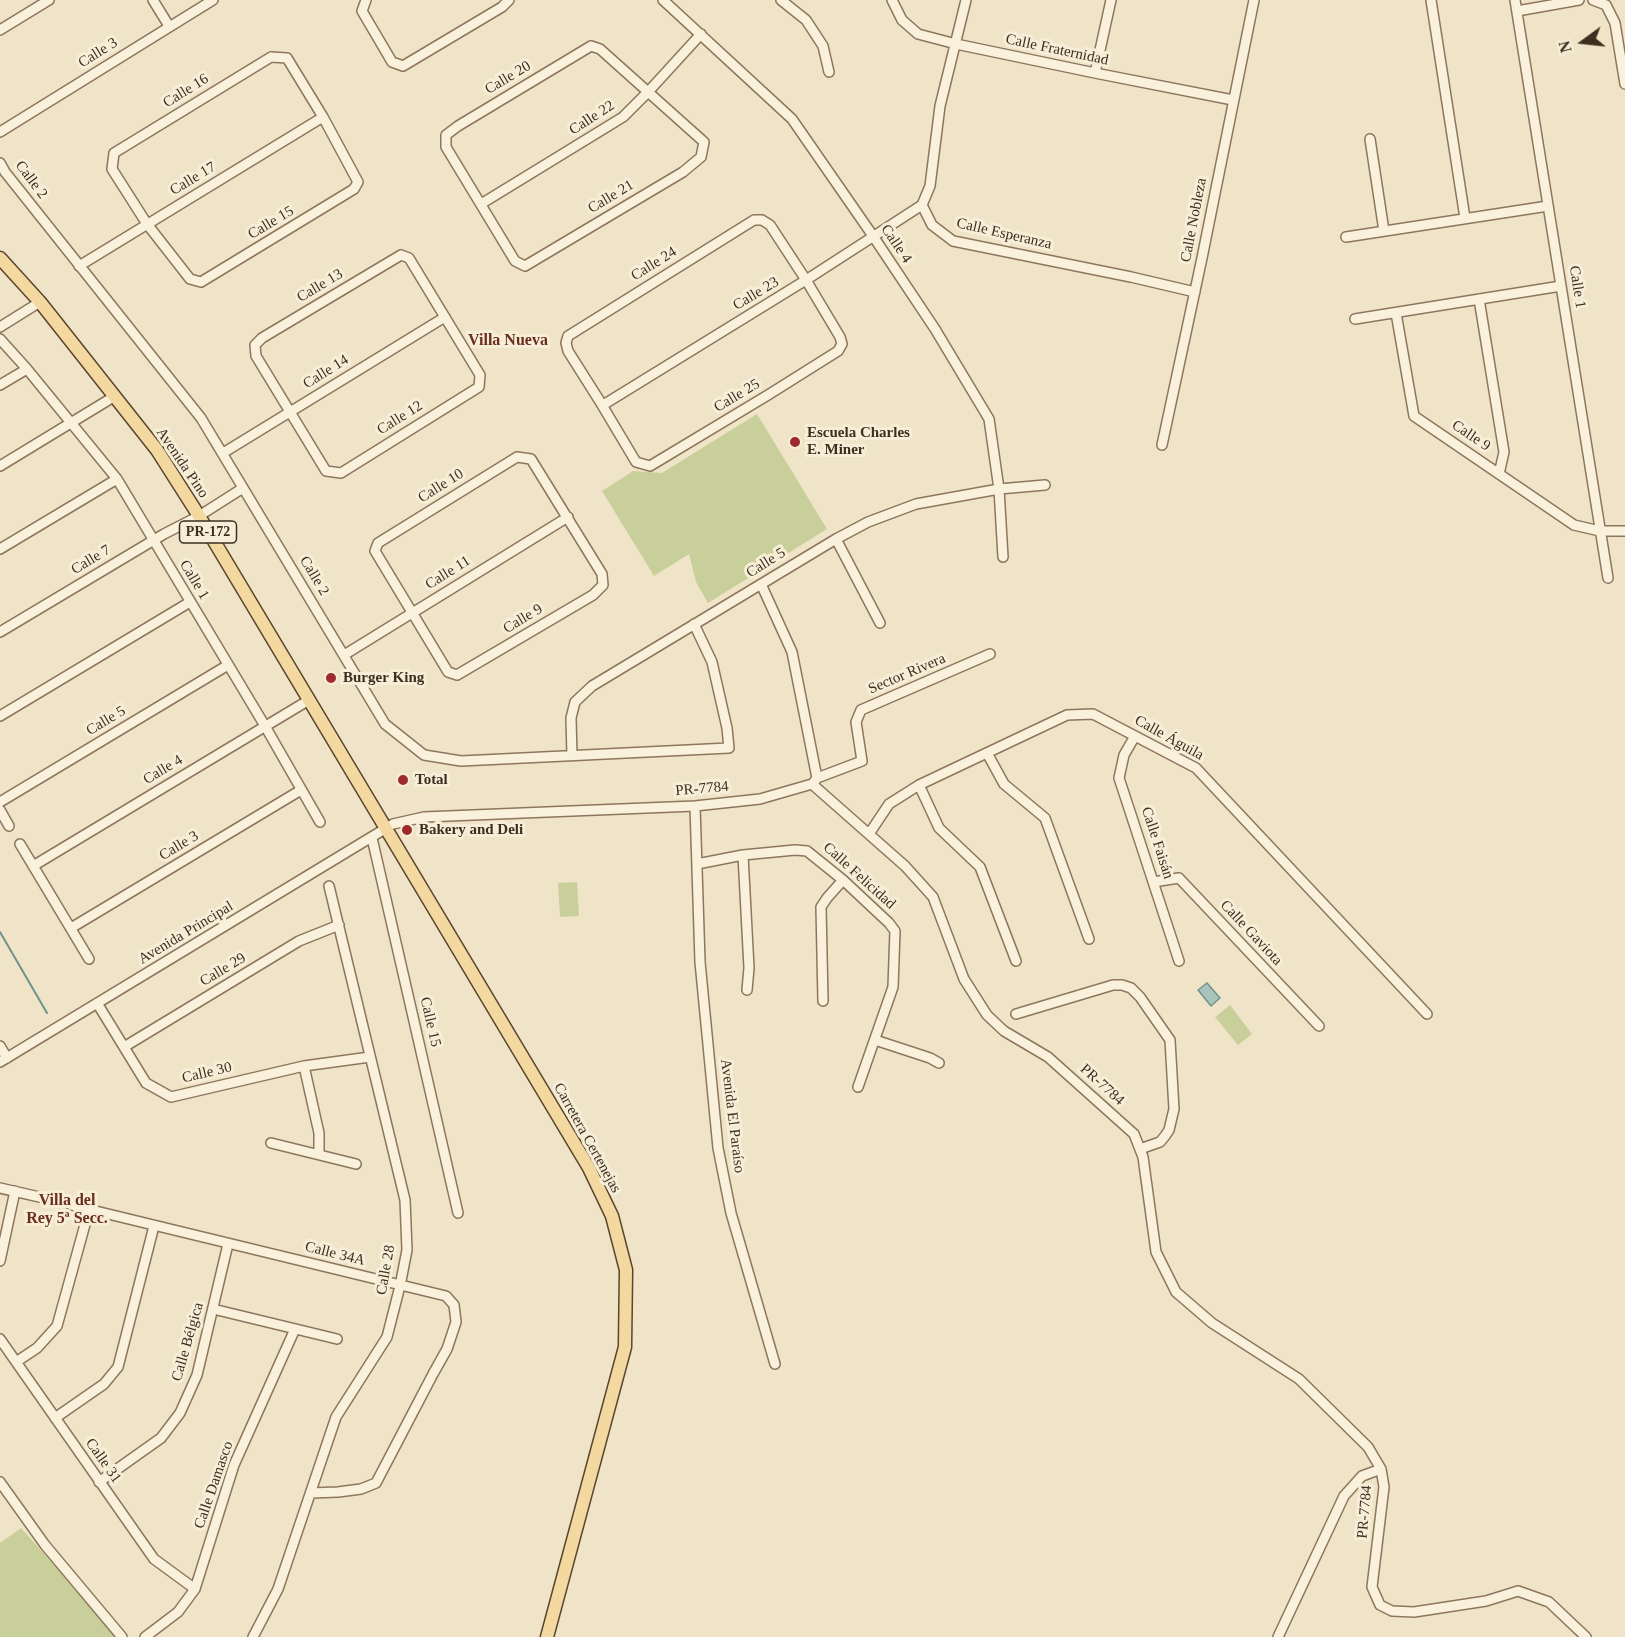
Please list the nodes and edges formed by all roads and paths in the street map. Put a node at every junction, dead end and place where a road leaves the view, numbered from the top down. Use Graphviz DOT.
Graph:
graph roads {
  1 [pos="49,0"];
  2 [pos="153,0"];
  3 [pos="213,0"];
  4 [pos="366,0"];
  5 [pos="509,0"];
  6 [pos="663,0"];
  7 [pos="781,0"];
  8 [pos="892,0"];
  9 [pos="966,0"];
  10 [pos="1111,0"];
  11 [pos="1254,0"];
  12 [pos="1431,0"];
  13 [pos="1515,0"];
  14 [pos="1579,0"];
  15 [pos="1593,0"];
  16 [pos="1517,11"];
  17 [pos="169,26"];
  18 [pos="0,30"];
  19 [pos="701,34"];
  20 [pos="956,44"];
  21 [pos="829,72"];
  22 [pos="1095,73"];
  23 [pos="1625,84"];
  24 [pos="648,92"];
  25 [pos="1233,100"];
  26 [pos="322,117"];
  27 [pos="0,132"];
  28 [pos="1370,139"];
  29 [pos="0,163"];
  30 [pos="481,204"];
  31 [pos="922,205"];
  32 [pos="1548,206"];
  33 [pos="1465,218"];
  34 [pos="147,224"];
  35 [pos="1384,231"];
  36 [pos="873,236"];
  37 [pos="1346,237"];
  38 [pos="0,258"];
  39 [pos="79,266"];
  40 [pos="806,280"];
  41 [pos="1562,286"];
  42 [pos="1195,292"];
  43 [pos="1479,299"];
  44 [pos="40,302"];
  45 [pos="1396,313"];
  46 [pos="445,317"];
  47 [pos="1355,318"];
  48 [pos="0,327"];
  49 [pos="0,339"];
  50 [pos="27,369"];
  51 [pos="0,385"];
  52 [pos="115,396"];
  53 [pos="603,405"];
  54 [pos="291,412"];
  55 [pos="71,423"];
  56 [pos="1161,445"];
  57 [pos="223,453"];
  58 [pos="0,465"];
  59 [pos="1499,474"];
  60 [pos="117,480"];
  61 [pos="1045,485"];
  62 [pos="243,488"];
  63 [pos="999,489"];
  64 [pos="199,516"];
  65 [pos="568,518"];
  66 [pos="1600,531"];
  67 [pos="1625,531"];
  68 [pos="836,539"];
  69 [pos="154,541"];
  70 [pos="0,549"];
  71 [pos="1004,557"];
  72 [pos="1608,578"];
  73 [pos="761,584"];
  74 [pos="190,602"];
  75 [pos="411,614"];
  76 [pos="880,623"];
  77 [pos="694,624"];
  78 [pos="0,632"];
  79 [pos="990,654"];
  80 [pos="344,655"];
  81 [pos="228,665"];
  82 [pos="309,700"];
  83 [pos="0,716"];
  84 [pos="265,726"];
  85 [pos="1135,736"];
  86 [pos="987,753"];
  87 [pos="572,756"];
  88 [pos="815,781"];
  89 [pos="919,785"];
  90 [pos="302,790"];
  91 [pos="0,802"];
  92 [pos="695,806"];
  93 [pos="0,810"];
  94 [pos="320,822"];
  95 [pos="9,826"];
  96 [pos="386,828"];
  97 [pos="869,834"];
  98 [pos="372,838"];
  99 [pos="20,844"];
  100 [pos="743,855"];
  101 [pos="697,864"];
  102 [pos="33,866"];
  103 [pos="843,880"];
  104 [pos="1153,882"];
  105 [pos="329,886"];
  106 [pos="339,925"];
  107 [pos="71,928"];
  108 [pos="1089,939"];
  109 [pos="89,959"];
  110 [pos="1016,961"];
  111 [pos="1179,961"];
  112 [pos="747,990"];
  113 [pos="823,1001"];
  114 [pos="97,1003"];
  115 [pos="1016,1014"];
  116 [pos="1427,1014"];
  117 [pos="1319,1026"];
  118 [pos="875,1040"];
  119 [pos="0,1046"];
  120 [pos="124,1047"];
  121 [pos="370,1057"];
  122 [pos="3,1060"];
  123 [pos="939,1063"];
  124 [pos="304,1066"];
  125 [pos="858,1087"];
  126 [pos="271,1143"];
  127 [pos="1140,1149"];
  128 [pos="319,1154"];
  129 [pos="356,1164"];
  130 [pos="0,1188"];
  131 [pos="15,1191"];
  132 [pos="48,1199"];
  133 [pos="71,1205"];
  134 [pos="89,1210"];
  135 [pos="458,1213"];
  136 [pos="154,1226"];
  137 [pos="228,1244"];
  138 [pos="0,1261"];
  139 [pos="400,1286"];
  140 [pos="213,1309"];
  141 [pos="295,1329"];
  142 [pos="0,1339"];
  143 [pos="337,1339"];
  144 [pos="16,1362"];
  145 [pos="775,1364"];
  146 [pos="55,1418"];
  147 [pos="1381,1469"];
  148 [pos="0,1482"];
  149 [pos="99,1482"];
  150 [pos="3,1493"];
  151 [pos="311,1493"];
  152 [pos="195,1589"];
  153 [pos="122,1637"];
  154 [pos="145,1637"];
  155 [pos="253,1637"];
  156 [pos="547,1637"];
  157 [pos="1278,1637"];
  158 [pos="1586,1637"];
  1 -- 18 [label="street"];
  2 -- 17 [label="street"];
  3 -- 17 [label="street, Calle 3"];
  4 -- 5 [label="street"];
  6 -- 19 [label="street, Calle 4"];
  7 -- 21 [label="street"];
  8 -- 20 [label="street, Calle Fraternidad"];
  9 -- 20 [label="street"];
  10 -- 22 [label="street"];
  11 -- 25 [label="street, Calle Nobleza"];
  12 -- 33 [label="street"];
  13 -- 16 [label="street, Calle 1"];
  14 -- 16 [label="street"];
  15 -- 23 [label="street"];
  16 -- 32 [label="street, Calle 1"];
  17 -- 27 [label="street, Calle 3"];
  19 -- 24 [label="street, Calle 22"];
  19 -- 36 [label="street, Calle 4"];
  20 -- 22 [label="street, Calle Fraternidad"];
  20 -- 31 [label="street"];
  22 -- 25 [label="street, Calle Fraternidad"];
  24 -- 30 [label="street, Calle 22"];
  24 -- 30 [label="street, Calle 20"];
  24 -- 30 [label="street, Calle 21"];
  25 -- 42 [label="street, Calle Nobleza"];
  26 -- 34 [label="street, Calle 17"];
  26 -- 34 [label="street, Calle 15"];
  26 -- 34 [label="street, Calle 16"];
  28 -- 35 [label="street"];
  29 -- 39 [label="street, Calle 2"];
  31 -- 36 [label="street, Calle 23"];
  31 -- 42 [label="street, Calle Esperanza"];
  32 -- 33 [label="street"];
  32 -- 41 [label="street, Calle 1"];
  33 -- 35 [label="street"];
  34 -- 39 [label="street, Calle 17"];
  35 -- 37 [label="street"];
  36 -- 40 [label="street, Calle 23"];
  36 -- 63 [label="street, Calle 4"];
  38 -- 44 [label="main road, Avenida Pino / PR-172"];
  39 -- 57 [label="street, Calle 2"];
  40 -- 53 [label="street, Calle 23"];
  40 -- 53 [label="street, Calle 24"];
  40 -- 53 [label="street, Calle 25"];
  41 -- 43 [label="street"];
  41 -- 66 [label="street, Calle 1"];
  42 -- 56 [label="street, Calle Nobleza"];
  43 -- 45 [label="street"];
  43 -- 59 [label="street"];
  44 -- 48 [label="street"];
  44 -- 52 [label="main road, Avenida Pino / PR-172"];
  45 -- 47 [label="street"];
  45 -- 59 [label="street, Calle 9"];
  46 -- 54 [label="street, Calle 14"];
  46 -- 54 [label="street, Calle 12"];
  46 -- 54 [label="street, Calle 13"];
  49 -- 50 [label="street, Calle 1"];
  50 -- 51 [label="street"];
  50 -- 55 [label="street, Calle 1"];
  52 -- 55 [label="street"];
  52 -- 64 [label="main road, Avenida Pino / PR-172"];
  54 -- 57 [label="street, Calle 14"];
  55 -- 58 [label="street"];
  55 -- 60 [label="street, Calle 1"];
  57 -- 62 [label="street, Calle 2"];
  59 -- 66 [label="street, Calle 9"];
  60 -- 69 [label="street, Calle 1"];
  60 -- 70 [label="street"];
  61 -- 63 [label="street, Calle 5"];
  62 -- 64 [label="street, Calle 7"];
  62 -- 80 [label="street, Calle 2"];
  63 -- 68 [label="street, Calle 5"];
  63 -- 71 [label="street, Calle 4"];
  64 -- 69 [label="street, Calle 7"];
  64 -- 82 [label="main road, Avenida Pino / PR-172"];
  65 -- 75 [label="street, Calle 11"];
  65 -- 75 [label="street, Calle 9"];
  65 -- 75 [label="street, Calle 10"];
  66 -- 67 [label="street, Calle 9"];
  66 -- 72 [label="street, Calle 1"];
  68 -- 73 [label="street, Calle 5"];
  68 -- 76 [label="street"];
  69 -- 74 [label="street, Calle 1"];
  69 -- 78 [label="street, Calle 7"];
  73 -- 77 [label="street, Calle 5"];
  73 -- 88 [label="street"];
  74 -- 81 [label="street, Calle 1"];
  74 -- 83 [label="street"];
  75 -- 80 [label="street, Calle 11"];
  77 -- 87 [label="street, Calle 5"];
  77 -- 87 [label="street, Calle 2"];
  79 -- 88 [label="street, Sector Rivera"];
  80 -- 87 [label="street, Calle 2"];
  81 -- 84 [label="street, Calle 1"];
  81 -- 91 [label="street, Calle 5"];
  82 -- 84 [label="street, Calle 4"];
  82 -- 96 [label="main road, Avenida Pino / PR-172"];
  84 -- 90 [label="street, Calle 1"];
  84 -- 102 [label="street, Calle 4"];
  85 -- 86 [label="street, Calle Águila"];
  85 -- 104 [label="street, Calle Faisán"];
  85 -- 116 [label="street, Calle Águila"];
  86 -- 89 [label="street, Calle Águila"];
  86 -- 108 [label="street"];
  88 -- 92 [label="street, PR-7784 / PR-7784"];
  88 -- 97 [label="street, PR-7784 / PR-7784"];
  89 -- 97 [label="street, Calle Águila"];
  89 -- 110 [label="street"];
  90 -- 94 [label="street, Calle 1"];
  90 -- 107 [label="street, Calle 3"];
  92 -- 96 [label="street, PR-7784 / PR-7784"];
  92 -- 101 [label="street"];
  93 -- 95 [label="street"];
  96 -- 98 [label="street, Avenida Principal / PR-7784"];
  96 -- 156 [label="main road, Carretera Certenejas / PR-172"];
  97 -- 127 [label="street, PR-7784 / PR-7784"];
  98 -- 114 [label="street, Avenida Principal / PR-7784"];
  98 -- 135 [label="street, Calle 15"];
  99 -- 102 [label="street"];
  100 -- 101 [label="street, Calle Felicidad"];
  100 -- 103 [label="street, Calle Felicidad"];
  100 -- 112 [label="street"];
  101 -- 145 [label="street, Avenida El Paraíso"];
  102 -- 107 [label="street"];
  103 -- 113 [label="street"];
  103 -- 118 [label="street, Calle Felicidad"];
  104 -- 111 [label="street, Calle Faisán"];
  104 -- 117 [label="street, Calle Gaviota"];
  105 -- 106 [label="street, Calle 28"];
  106 -- 120 [label="street, Calle 29"];
  106 -- 121 [label="street, Calle 28"];
  107 -- 109 [label="street"];
  114 -- 120 [label="street, Calle 30"];
  114 -- 122 [label="street, Avenida Principal / PR-7784"];
  115 -- 127 [label="street"];
  118 -- 123 [label="street"];
  118 -- 125 [label="street, Calle Felicidad"];
  119 -- 122 [label="street"];
  120 -- 124 [label="street, Calle 30"];
  121 -- 124 [label="street, Calle 30"];
  121 -- 139 [label="street, Calle 28"];
  124 -- 128 [label="street"];
  126 -- 128 [label="street"];
  127 -- 147 [label="street, PR-7784 / PR-7784"];
  128 -- 129 [label="street"];
  130 -- 131 [label="street"];
  131 -- 132 [label="street"];
  131 -- 138 [label="street"];
  133 -- 134 [label="street, Calle 34A"];
  134 -- 136 [label="street, Calle 34A"];
  134 -- 144 [label="street"];
  136 -- 137 [label="street, Calle 34A"];
  136 -- 146 [label="street"];
  137 -- 139 [label="street, Calle 34A"];
  137 -- 140 [label="street, Calle Bélgica"];
  139 -- 151 [label="street, Calle 28"];
  139 -- 151 [label="street, Calle 34A"];
  140 -- 141 [label="street"];
  140 -- 149 [label="street, Calle Bélgica"];
  141 -- 143 [label="street"];
  141 -- 152 [label="street, Calle Damasco"];
  142 -- 144 [label="street, Calle 31"];
  144 -- 146 [label="street, Calle 31"];
  146 -- 149 [label="street, Calle 31"];
  147 -- 157 [label="street"];
  147 -- 158 [label="street, PR-7784 / PR-7784"];
  148 -- 150 [label="street"];
  149 -- 152 [label="street, Calle 31"];
  150 -- 153 [label="street"];
  151 -- 155 [label="street, Calle 28"];
  152 -- 154 [label="street, Calle Damasco"];
}
